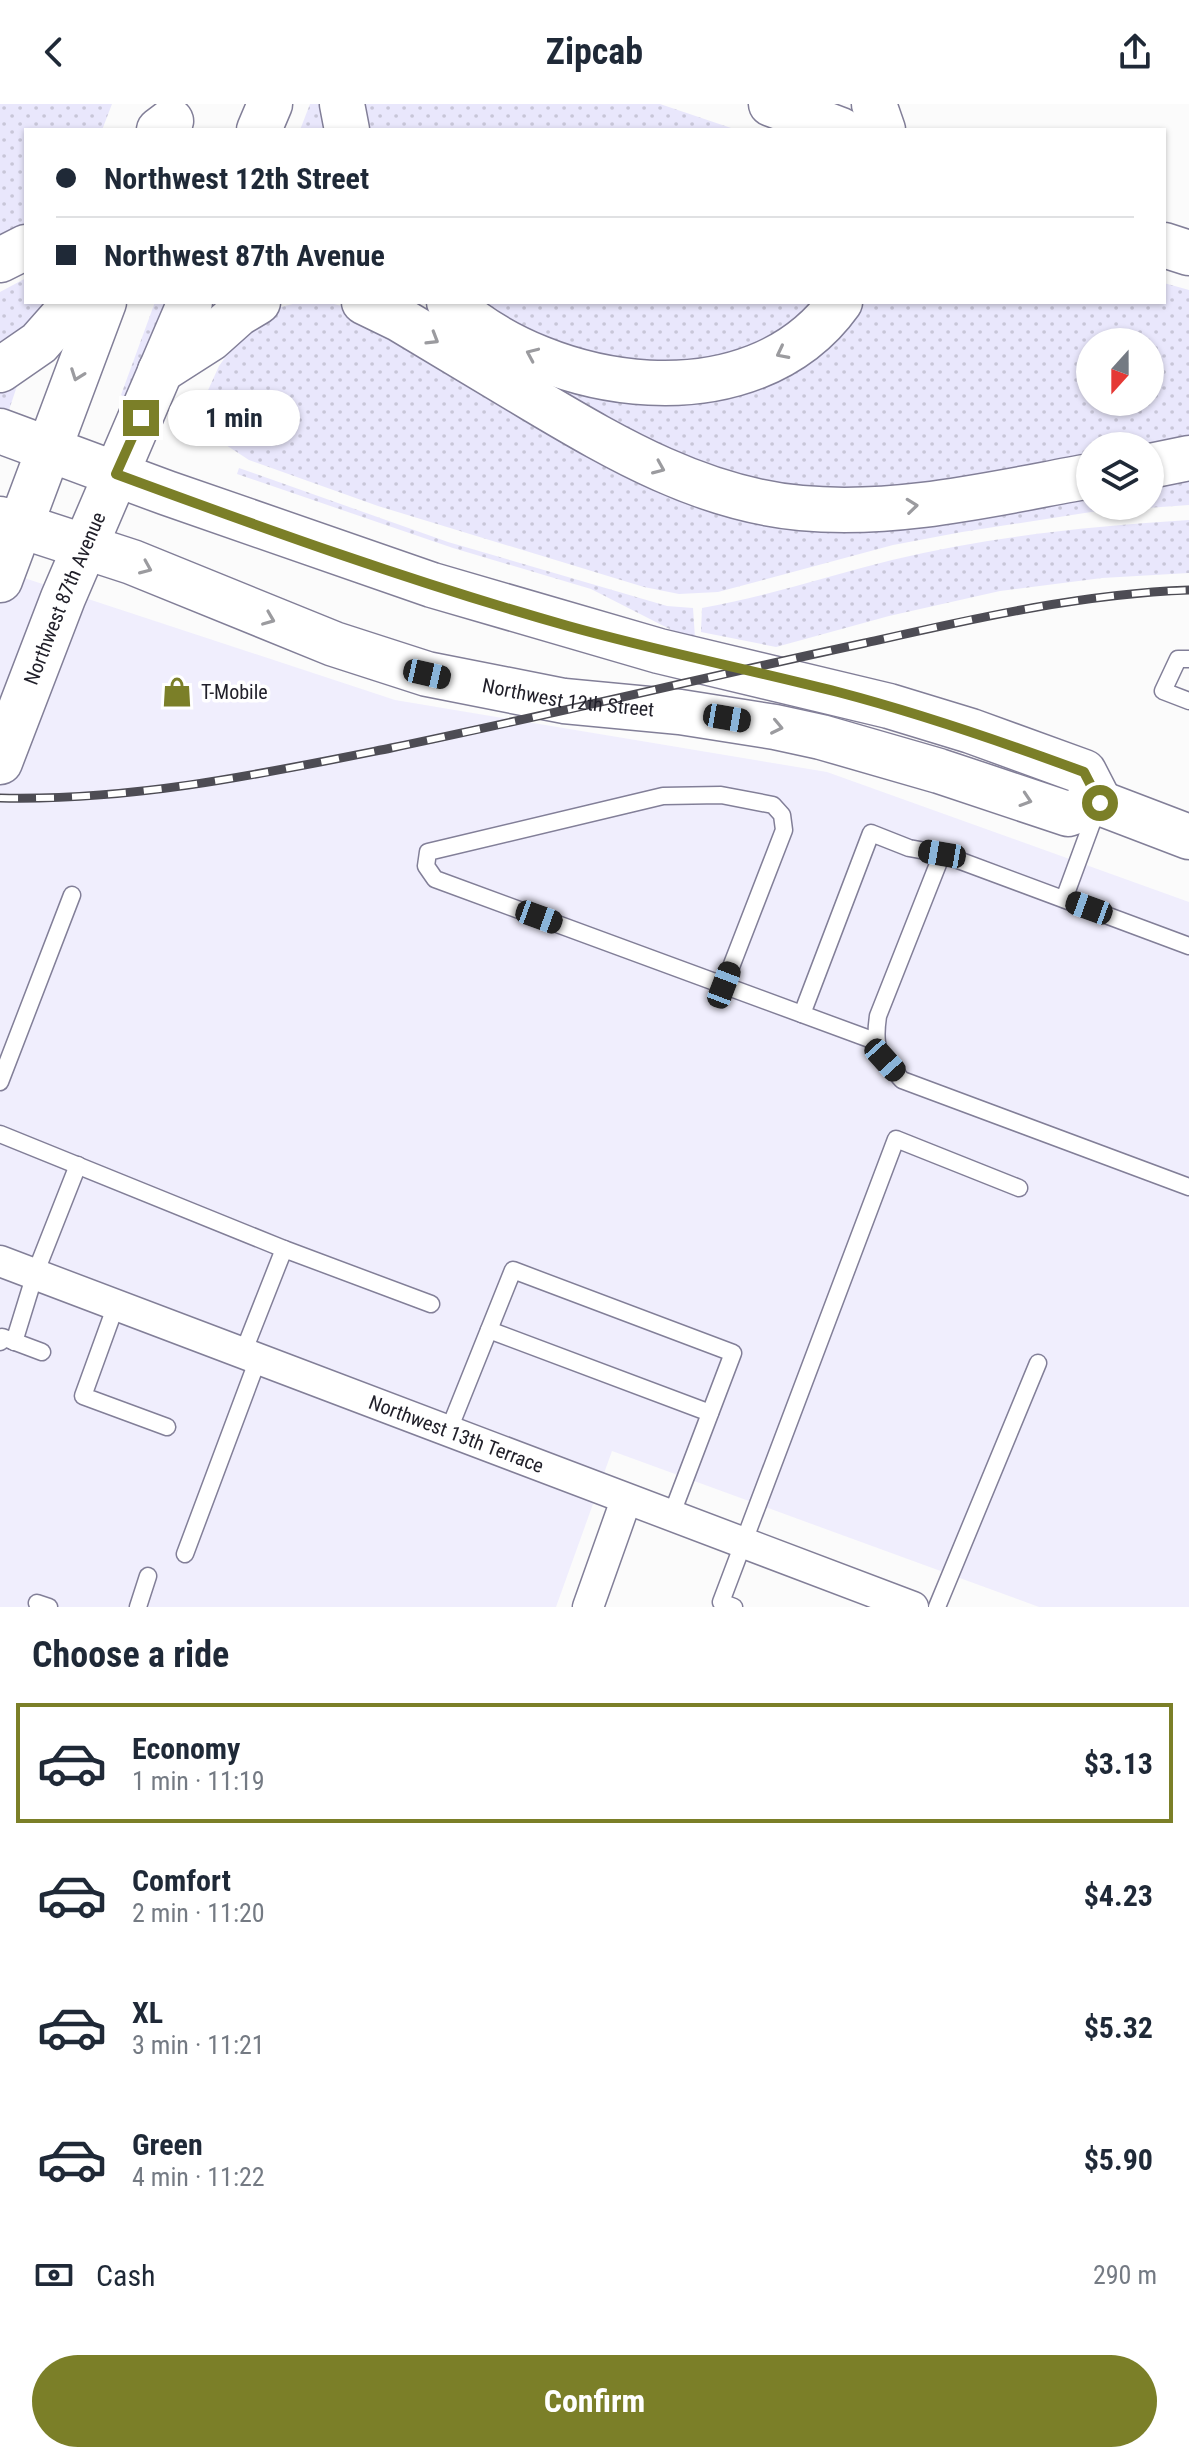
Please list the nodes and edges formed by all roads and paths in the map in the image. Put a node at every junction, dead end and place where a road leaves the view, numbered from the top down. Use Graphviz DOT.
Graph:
graph roads {
  1 [pos="270,104"];
  2 [pos="342,104"];
  3 [pos="771,104"];
  4 [pos="874,104"];
  5 [pos="832,127"];
  6 [pos="260,128"];
  7 [pos="347,128"];
  8 [pos="882,128"];
  9 [pos="1166,246"];
  10 [pos="24,248"];
  11 [pos="1189,253"];
  12 [pos="0,260"];
  13 [pos="89,304"];
  14 [pos="103,304"];
  15 [pos="189,304"];
  16 [pos="255,304"];
  17 [pos="368,304"];
  18 [pos="452,304"];
  19 [pos="839,304"];
  20 [pos="0,370"];
  21 [pos="160,371"];
  22 [pos="0,431"];
  23 [pos="49,450"];
  24 [pos="1189,458"];
  25 [pos="1164,463"];
  26 [pos="116,474"];
  27 [pos="1076,478"];
  28 [pos="11,522"];
  29 [pos="85,546"];
  30 [pos="0,580"];
  31 [pos="1189,659"];
  32 [pos="1189,701"];
  33 [pos="0,762"];
  34 [pos="1100,803"];
  35 [pos="1189,837"];
  36 [pos="942,854"];
  37 [pos="72,895"];
  38 [pos="1064,899"];
  39 [pos="1189,946"];
  40 [pos="724,985"];
  41 [pos="802,1014"];
  42 [pos="875,1041"];
  43 [pos="0,1082"];
  44 [pos="0,1134"];
  45 [pos="78,1165"];
  46 [pos="1189,1187"];
  47 [pos="1019,1188"];
  48 [pos="284,1249"];
  49 [pos="0,1261"];
  50 [pos="35,1274"];
  51 [pos="431,1304"];
  52 [pos="116,1305"];
  53 [pos="489,1330"];
  54 [pos="4,1339"];
  55 [pos="42,1352"];
  56 [pos="251,1356"];
  57 [pos="1038,1363"];
  58 [pos="710,1413"];
  59 [pos="167,1427"];
  60 [pos="448,1432"];
  61 [pos="626,1500"];
  62 [pos="671,1516"];
  63 [pos="743,1544"];
  64 [pos="185,1554"];
  65 [pos="148,1576"];
  66 [pos="882,1602"];
  67 [pos="138,1607"];
  68 [pos="588,1607"];
  69 [pos="734,1607"];
  70 [pos="913,1607"];
  71 [pos="937,1607"];
  1 -- 6 [label="main road"];
  2 -- 7 [label="main road"];
  3 -- 5 [label="main road"];
  4 -- 8 [label="main road"];
  9 -- 11 [label="main road"];
  10 -- 12 [label="main road"];
  13 -- 20 [label="main road"];
  14 -- 23 [label="main road, one-way"];
  15 -- 21 [label="main road, Northwest 87th Avenue"];
  16 -- 21 [label="main road"];
  17 -- 27 [label="main road, one-way"];
  19 -- 18 [label="main road, one-way"];
  21 -- 26 [label="main road, Northwest 87th Avenue"];
  22 -- 23 [label="main road"];
  23 -- 26 [label="main road"];
  23 -- 28 [label="main road"];
  24 -- 25 [label="main road"];
  26 -- 29 [label="main road, Northwest 87th Avenue"];
  26 -- 34 [label="main road"];
  28 -- 29 [label="main road, Northwest 12th Street"];
  28 -- 30 [label="main road"];
  29 -- 33 [label="main road, Northwest 87th Avenue"];
  29 -- 34 [label="main road, Northwest 12th Street, one-way"];
  31 -- 32 [label="lane"];
  34 -- 35 [label="main road"];
  34 -- 38 [label="lane"];
  36 -- 38 [label="lane"];
  36 -- 41 [label="lane"];
  36 -- 42 [label="lane"];
  37 -- 43 [label="lane"];
  38 -- 39 [label="lane"];
  40 -- 40 [label="lane"];
  40 -- 41 [label="lane"];
  41 -- 42 [label="lane"];
  42 -- 46 [label="lane"];
  44 -- 45 [label="lane"];
  45 -- 48 [label="lane"];
  45 -- 50 [label="lane"];
  47 -- 63 [label="lane"];
  48 -- 51 [label="lane"];
  48 -- 56 [label="lane"];
  49 -- 50 [label="street, Northwest 13th Terrace"];
  50 -- 52 [label="street, Northwest 13th Terrace"];
  50 -- 54 [label="lane"];
  52 -- 56 [label="street, Northwest 13th Terrace"];
  52 -- 59 [label="lane"];
  53 -- 58 [label="lane"];
  53 -- 58 [label="lane"];
  53 -- 60 [label="lane"];
  54 -- 55 [label="lane"];
  56 -- 60 [label="street, Northwest 13th Terrace"];
  56 -- 64 [label="lane"];
  57 -- 71 [label="lane"];
  58 -- 62 [label="lane"];
  60 -- 61 [label="street, Northwest 13th Terrace"];
  61 -- 62 [label="street, Northwest 13th Terrace"];
  61 -- 68 [label="street"];
  62 -- 63 [label="street, Northwest 13th Terrace"];
  63 -- 66 [label="street, Northwest 13th Terrace"];
  63 -- 69 [label="lane"];
  65 -- 67 [label="lane"];
  66 -- 70 [label="street, Northwest 13th Terrace"];
}
